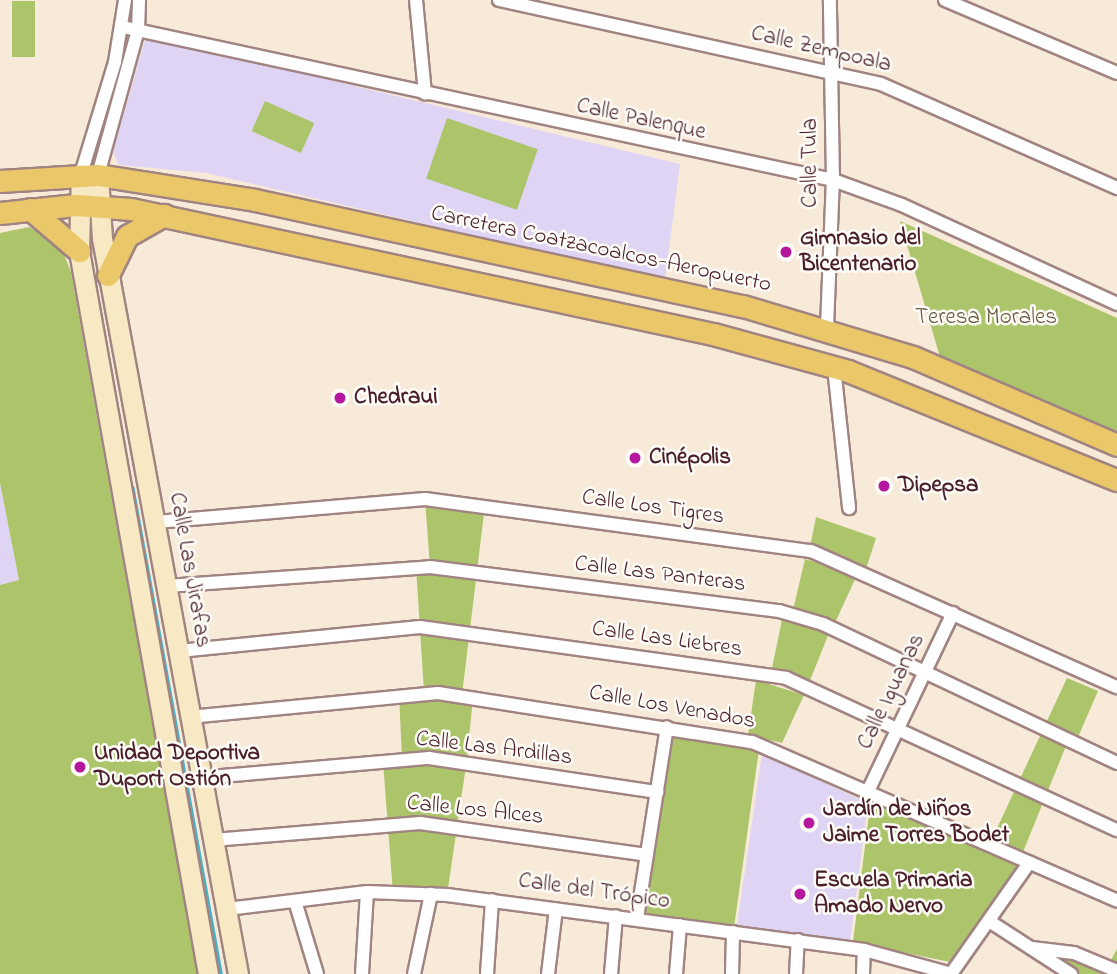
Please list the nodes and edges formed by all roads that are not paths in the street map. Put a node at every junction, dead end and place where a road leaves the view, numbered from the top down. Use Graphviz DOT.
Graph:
graph roads {
  1 [pos="125,0"];
  2 [pos="139,0"];
  3 [pos="416,0"];
  4 [pos="499,0"];
  5 [pos="830,0"];
  6 [pos="945,0"];
  7 [pos="123,27"];
  8 [pos="138,30"];
  9 [pos="831,73"];
  10 [pos="1117,74"];
  11 [pos="425,94"];
  12 [pos="89,174"];
  13 [pos="833,180"];
  14 [pos="0,181"];
  15 [pos="1117,188"];
  16 [pos="87,205"];
  17 [pos="30,209"];
  18 [pos="0,212"];
  19 [pos="163,215"];
  20 [pos="264,235"];
  21 [pos="413,236"];
  22 [pos="79,251"];
  23 [pos="108,275"];
  24 [pos="658,289"];
  25 [pos="1117,304"];
  26 [pos="642,318"];
  27 [pos="827,327"];
  28 [pos="834,367"];
  29 [pos="1111,443"];
  30 [pos="145,468"];
  31 [pos="1091,469"];
  32 [pos="120,473"];
  33 [pos="1117,480"];
  34 [pos="849,508"];
  35 [pos="156,522"];
  36 [pos="167,586"];
  37 [pos="953,613"];
  38 [pos="179,651"];
  39 [pos="923,672"];
  40 [pos="1117,687"];
  41 [pos="189,717"];
  42 [pos="667,727"];
  43 [pos="897,729"];
  44 [pos="1117,762"];
  45 [pos="199,778"];
  46 [pos="869,789"];
  47 [pos="657,792"];
  48 [pos="1117,830"];
  49 [pos="213,840"];
  50 [pos="648,855"];
  51 [pos="1029,863"];
  52 [pos="367,892"];
  53 [pos="431,894"];
  54 [pos="492,900"];
  55 [pos="295,901"];
  56 [pos="1117,901"];
  57 [pos="227,908"];
  58 [pos="556,909"];
  59 [pos="616,916"];
  60 [pos="637,918"];
  61 [pos="989,921"];
  62 [pos="680,925"];
  63 [pos="733,932"];
  64 [pos="798,940"];
  65 [pos="1032,947"];
  66 [pos="864,950"];
  67 [pos="1117,971"];
  68 [pos="208,974"];
  69 [pos="238,974"];
  70 [pos="317,974"];
  71 [pos="362,974"];
  72 [pos="414,974"];
  73 [pos="487,974"];
  74 [pos="548,974"];
  75 [pos="611,974"];
  76 [pos="676,974"];
  77 [pos="732,974"];
  78 [pos="796,974"];
  79 [pos="863,974"];
  80 [pos="951,974"];
  81 [pos="1071,974"];
  1 -- 7 [label="street"];
  2 -- 8 [label="street"];
  3 -- 11 [label="street"];
  4 -- 9 [label="street, Calle Zempoala"];
  5 -- 9 [label="street, Calle Tula"];
  6 -- 10 [label="street"];
  7 -- 8 [label="street, Calle Palenque"];
  7 -- 12 [label="street"];
  8 -- 11 [label="street, Calle Palenque"];
  8 -- 12 [label="street"];
  9 -- 13 [label="street, Calle Tula"];
  9 -- 15 [label="street, Calle Zempoala"];
  11 -- 13 [label="street, Calle Palenque"];
  12 -- 14 [label="main road, Carretera Coatzacoalcos-Aeropuerto"];
  12 -- 16 [label="main road, Calle Las Jirafas"];
  12 -- 21 [label="main road, Carretera Coatzacoalcos-Aeropuerto"];
  13 -- 25 [label="street, Calle Palenque"];
  13 -- 27 [label="street, Calle Tula"];
  16 -- 17 [label="main road"];
  16 -- 19 [label="main road"];
  16 -- 22 [label="main road, Calle Las Jirafas"];
  16 -- 23 [label="main road, Calle Las Jirafas"];
  17 -- 18 [label="main road"];
  17 -- 22 [label="main road"];
  19 -- 20 [label="main road"];
  19 -- 23 [label="main road"];
  20 -- 21 [label="main road"];
  20 -- 26 [label="main road"];
  21 -- 24 [label="main road, Carretera Coatzacoalcos-Aeropuerto"];
  22 -- 32 [label="main road, Calle Las Jirafas"];
  23 -- 30 [label="main road, Calle Las Jirafas"];
  24 -- 26 [label="main road"];
  24 -- 27 [label="main road, Carretera Coatzacoalcos-Aeropuerto"];
  26 -- 28 [label="main road"];
  27 -- 29 [label="main road, Carretera Coatzacoalcos-Aeropuerto"];
  28 -- 31 [label="main road"];
  28 -- 34 [label="street"];
  29 -- 31 [label="main road"];
  30 -- 32 [label="main road"];
  30 -- 35 [label="main road, Calle Las Jirafas"];
  31 -- 33 [label="main road"];
  32 -- 68 [label="main road, Calle Las Jirafas"];
  35 -- 36 [label="main road, Calle Las Jirafas"];
  35 -- 37 [label="street, Calle Los Tigres"];
  36 -- 38 [label="main road, Calle Las Jirafas"];
  36 -- 39 [label="street, Calle Las Panteras"];
  37 -- 39 [label="street, Calle Iguanas"];
  37 -- 40 [label="street, Calle Los Tigres"];
  38 -- 41 [label="main road, Calle Las Jirafas"];
  38 -- 43 [label="street, Calle Las Liebres"];
  39 -- 43 [label="street, Calle Iguanas"];
  39 -- 44 [label="street, Calle Las Panteras"];
  41 -- 42 [label="street, Calle Los Venados"];
  41 -- 45 [label="main road, Calle Las Jirafas"];
  42 -- 46 [label="street, Calle Los Venados"];
  42 -- 47 [label="street"];
  43 -- 46 [label="street, Calle Iguanas"];
  43 -- 48 [label="street, Calle Las Liebres"];
  45 -- 47 [label="street, Calle Las Ardillas"];
  45 -- 49 [label="main road, Calle Las Jirafas"];
  46 -- 51 [label="street, Calle Los Venados"];
  47 -- 50 [label="street"];
  49 -- 50 [label="street, Calle Los Alces"];
  49 -- 57 [label="main road, Calle Las Jirafas"];
  50 -- 60 [label="street"];
  51 -- 56 [label="street, Calle Los Venados"];
  51 -- 61 [label="street"];
  52 -- 53 [label="street, Calle del Trópico"];
  52 -- 55 [label="street, Calle del Trópico"];
  52 -- 71 [label="street"];
  53 -- 54 [label="street, Calle del Trópico"];
  53 -- 72 [label="street"];
  54 -- 58 [label="street, Calle del Trópico"];
  54 -- 73 [label="street"];
  55 -- 57 [label="street, Calle del Trópico"];
  55 -- 70 [label="street"];
  57 -- 69 [label="main road, Calle Las Jirafas"];
  58 -- 59 [label="street, Calle del Trópico"];
  58 -- 74 [label="street"];
  59 -- 60 [label="street, Calle del Trópico"];
  59 -- 75 [label="street"];
  60 -- 62 [label="street, Calle del Trópico"];
  61 -- 65 [label="street"];
  61 -- 80 [label="street"];
  62 -- 63 [label="street, Calle del Trópico"];
  62 -- 76 [label="street"];
  63 -- 64 [label="street, Calle del Trópico"];
  63 -- 77 [label="street"];
  64 -- 66 [label="street, Calle del Trópico"];
  64 -- 78 [label="street"];
  65 -- 67 [label="street"];
  65 -- 81 [label="street"];
  66 -- 79 [label="street"];
  66 -- 80 [label="street, Calle del Trópico"];
}
